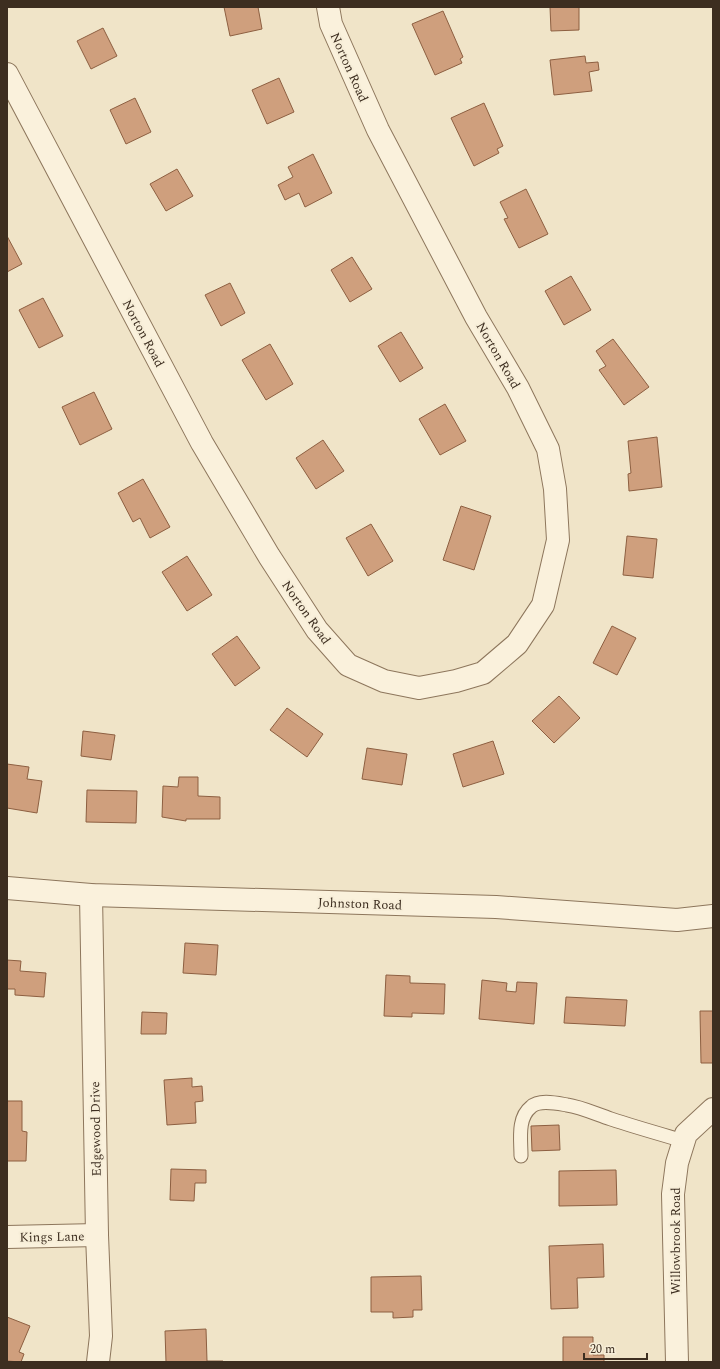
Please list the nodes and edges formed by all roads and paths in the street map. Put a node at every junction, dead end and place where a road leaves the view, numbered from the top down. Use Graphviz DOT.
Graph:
graph roads {
  1 [pos="328,7"];
  2 [pos="7,74"];
  3 [pos="7,888"];
  4 [pos="91,895"];
  5 [pos="713,916"];
  6 [pos="713,1109"];
  7 [pos="684,1141"];
  8 [pos="521,1156"];
  9 [pos="97,1235"];
  10 [pos="7,1237"];
  11 [pos="98,1362"];
  12 [pos="677,1362"];
  1 -- 2 [label="street, Norton Road"];
  3 -- 4 [label="street, Johnston Road"];
  4 -- 5 [label="street, Johnston Road"];
  4 -- 9 [label="street, Edgewood Drive"];
  6 -- 7 [label="street, Willowbrook Road"];
  7 -- 8 [label="lane"];
  7 -- 12 [label="street, Willowbrook Road"];
  9 -- 10 [label="street, Kings Lane"];
  9 -- 11 [label="street, Edgewood Drive"];
}
